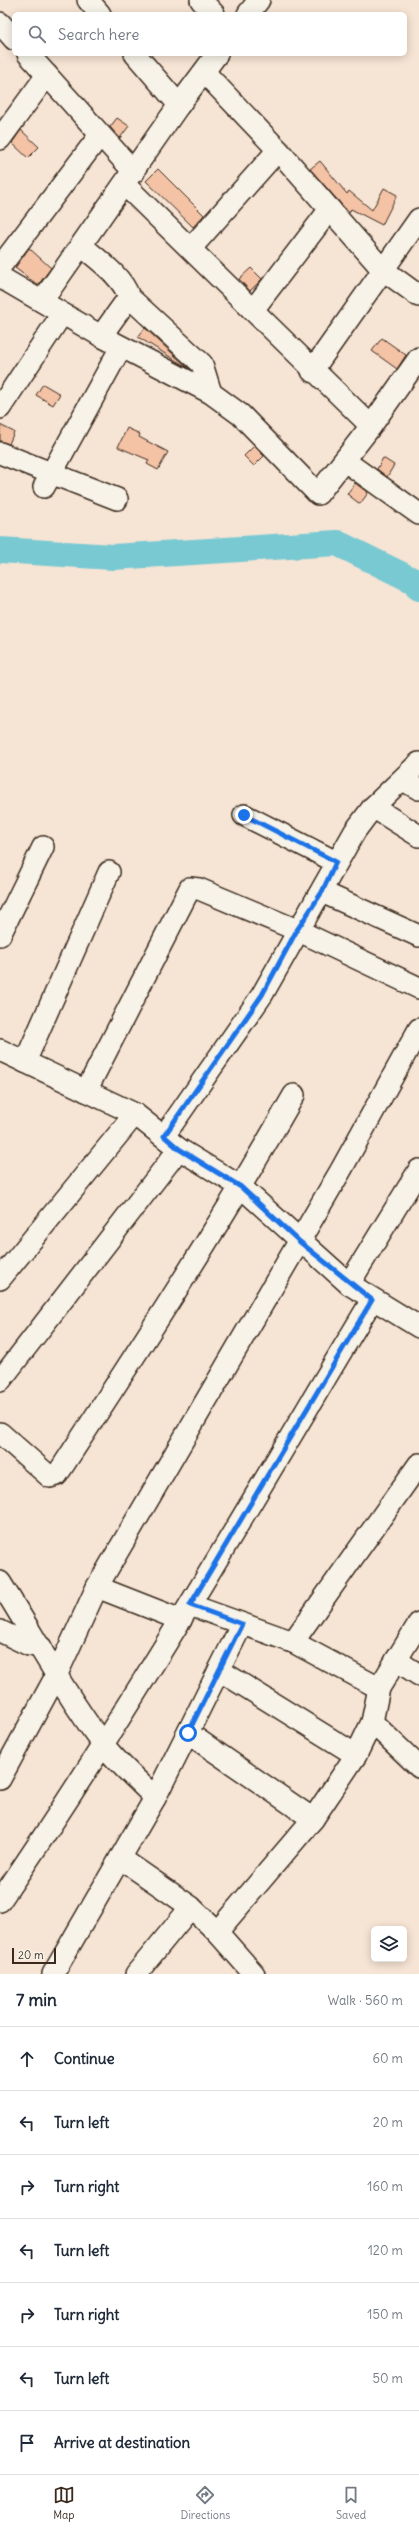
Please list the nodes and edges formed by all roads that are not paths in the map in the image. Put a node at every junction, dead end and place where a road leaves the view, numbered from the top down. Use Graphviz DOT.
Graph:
graph roads {
  1 [pos="88,0"];
  2 [pos="201,0"];
  3 [pos="259,0"];
  4 [pos="98,12"];
  5 [pos="212,12"];
  6 [pos="250,12"];
  7 [pos="0,23"];
  8 [pos="12,37"];
  9 [pos="30,56"];
  10 [pos="137,56"];
  11 [pos="217,56"];
  12 [pos="205,73"];
  13 [pos="47,75"];
  14 [pos="179,105"];
  15 [pos="100,135"];
  16 [pos="0,139"];
  17 [pos="278,150"];
  18 [pos="129,178"];
  19 [pos="330,209"];
  20 [pos="419,219"];
  21 [pos="82,246"];
  22 [pos="191,248"];
  23 [pos="0,267"];
  24 [pos="382,270"];
  25 [pos="0,276"];
  26 [pos="419,296"];
  27 [pos="129,297"];
  28 [pos="42,301"];
  29 [pos="253,310"];
  30 [pos="62,314"];
  31 [pos="101,336"];
  32 [pos="121,347"];
  33 [pos="419,358"];
  34 [pos="312,371"];
  35 [pos="211,393"];
  36 [pos="0,408"];
  37 [pos="371,426"];
  38 [pos="0,453"];
  39 [pos="344,461"];
  40 [pos="48,480"];
  41 [pos="117,499"];
  42 [pos="419,514"];
  43 [pos="419,763"];
  44 [pos="411,784"];
  45 [pos="373,807"];
  46 [pos="244,815"];
  47 [pos="419,836"];
  48 [pos="43,847"];
  49 [pos="336,862"];
  50 [pos="109,872"];
  51 [pos="322,892"];
  52 [pos="297,930"];
  53 [pos="0,935"];
  54 [pos="419,936"];
  55 [pos="419,988"];
  56 [pos="419,1029"];
  57 [pos="0,1050"];
  58 [pos="25,1062"];
  59 [pos="86,1091"];
  60 [pos="294,1095"];
  61 [pos="135,1114"];
  62 [pos="172,1143"];
  63 [pos="419,1170"];
  64 [pos="241,1187"];
  65 [pos="300,1242"];
  66 [pos="0,1279"];
  67 [pos="349,1284"];
  68 [pos="372,1300"];
  69 [pos="419,1327"];
  70 [pos="0,1381"];
  71 [pos="0,1433"];
  72 [pos="419,1464"];
  73 [pos="0,1582"];
  74 [pos="97,1587"];
  75 [pos="186,1613"];
  76 [pos="419,1623"];
  77 [pos="242,1624"];
  78 [pos="0,1631"];
  79 [pos="293,1642"];
  80 [pos="41,1646"];
  81 [pos="396,1660"];
  82 [pos="218,1670"];
  83 [pos="419,1675"];
  84 [pos="56,1676"];
  85 [pos="379,1688"];
  86 [pos="372,1722"];
  87 [pos="188,1733"];
  88 [pos="103,1745"];
  89 [pos="356,1755"];
  90 [pos="3,1766"];
  91 [pos="419,1767"];
  92 [pos="155,1798"];
  93 [pos="313,1819"];
  94 [pos="120,1858"];
  95 [pos="0,1901"];
  96 [pos="191,1907"];
  97 [pos="217,1932"];
  98 [pos="53,1974"];
  99 [pos="136,1974"];
  100 [pos="254,1974"];
  1 -- 4 [label="street"];
  2 -- 5 [label="street"];
  3 -- 6 [label="street"];
  7 -- 8 [label="street"];
  9 -- 13 [label="street"];
  10 -- 14 [label="street"];
  11 -- 12 [label="street"];
  12 -- 14 [label="street"];
  12 -- 17 [label="street"];
  13 -- 15 [label="street"];
  13 -- 16 [label="street"];
  14 -- 18 [label="street"];
  15 -- 18 [label="street"];
  15 -- 23 [label="street"];
  17 -- 19 [label="street"];
  17 -- 22 [label="street"];
  18 -- 21 [label="street"];
  18 -- 22 [label="street"];
  19 -- 24 [label="street"];
  19 -- 29 [label="street"];
  20 -- 24 [label="street"];
  21 -- 27 [label="street"];
  21 -- 28 [label="street"];
  22 -- 29 [label="street"];
  24 -- 26 [label="street"];
  24 -- 34 [label="street"];
  25 -- 28 [label="street"];
  27 -- 31 [label="street"];
  27 -- 35 [label="street"];
  28 -- 30 [label="street"];
  29 -- 34 [label="street"];
  30 -- 31 [label="street"];
  30 -- 36 [label="street"];
  31 -- 32 [label="street"];
  32 -- 35 [label="street"];
  32 -- 40 [label="street"];
  33 -- 37 [label="street"];
  34 -- 37 [label="street"];
  35 -- 39 [label="street"];
  37 -- 39 [label="street"];
  38 -- 40 [label="street"];
  39 -- 42 [label="street"];
  40 -- 41 [label="street"];
  43 -- 44 [label="street"];
  44 -- 45 [label="street"];
  45 -- 47 [label="street"];
  45 -- 49 [label="street"];
  46 -- 49 [label="street"];
  48 -- 53 [label="street"];
  49 -- 51 [label="street"];
  50 -- 58 [label="street"];
  51 -- 52 [label="street"];
  51 -- 54 [label="street"];
  52 -- 55 [label="street"];
  52 -- 59 [label="street"];
  52 -- 62 [label="street"];
  56 -- 65 [label="street"];
  57 -- 58 [label="street"];
  58 -- 59 [label="street"];
  59 -- 61 [label="street"];
  60 -- 64 [label="street"];
  61 -- 62 [label="street"];
  61 -- 66 [label="street"];
  62 -- 64 [label="street"];
  62 -- 70 [label="street"];
  63 -- 67 [label="street"];
  64 -- 65 [label="street"];
  64 -- 71 [label="street"];
  65 -- 67 [label="street"];
  65 -- 74 [label="street"];
  67 -- 68 [label="street"];
  68 -- 69 [label="street"];
  68 -- 75 [label="street"];
  72 -- 79 [label="street"];
  73 -- 80 [label="street"];
  74 -- 75 [label="street"];
  74 -- 84 [label="street"];
  75 -- 77 [label="street"];
  75 -- 88 [label="street"];
  76 -- 81 [label="street"];
  77 -- 79 [label="street"];
  77 -- 82 [label="street"];
  78 -- 80 [label="street"];
  79 -- 85 [label="street"];
  80 -- 84 [label="street"];
  81 -- 83 [label="street"];
  81 -- 85 [label="street"];
  82 -- 87 [label="street"];
  82 -- 89 [label="street"];
  84 -- 88 [label="street"];
  84 -- 90 [label="street"];
  85 -- 86 [label="street"];
  86 -- 89 [label="street"];
  86 -- 91 [label="street"];
  87 -- 92 [label="street"];
  87 -- 93 [label="street"];
  88 -- 92 [label="street"];
  88 -- 95 [label="street"];
  89 -- 93 [label="street"];
  92 -- 94 [label="street"];
  93 -- 97 [label="street"];
  94 -- 96 [label="street"];
  94 -- 98 [label="street"];
  96 -- 97 [label="street"];
  96 -- 99 [label="street"];
  97 -- 100 [label="street"];
}
